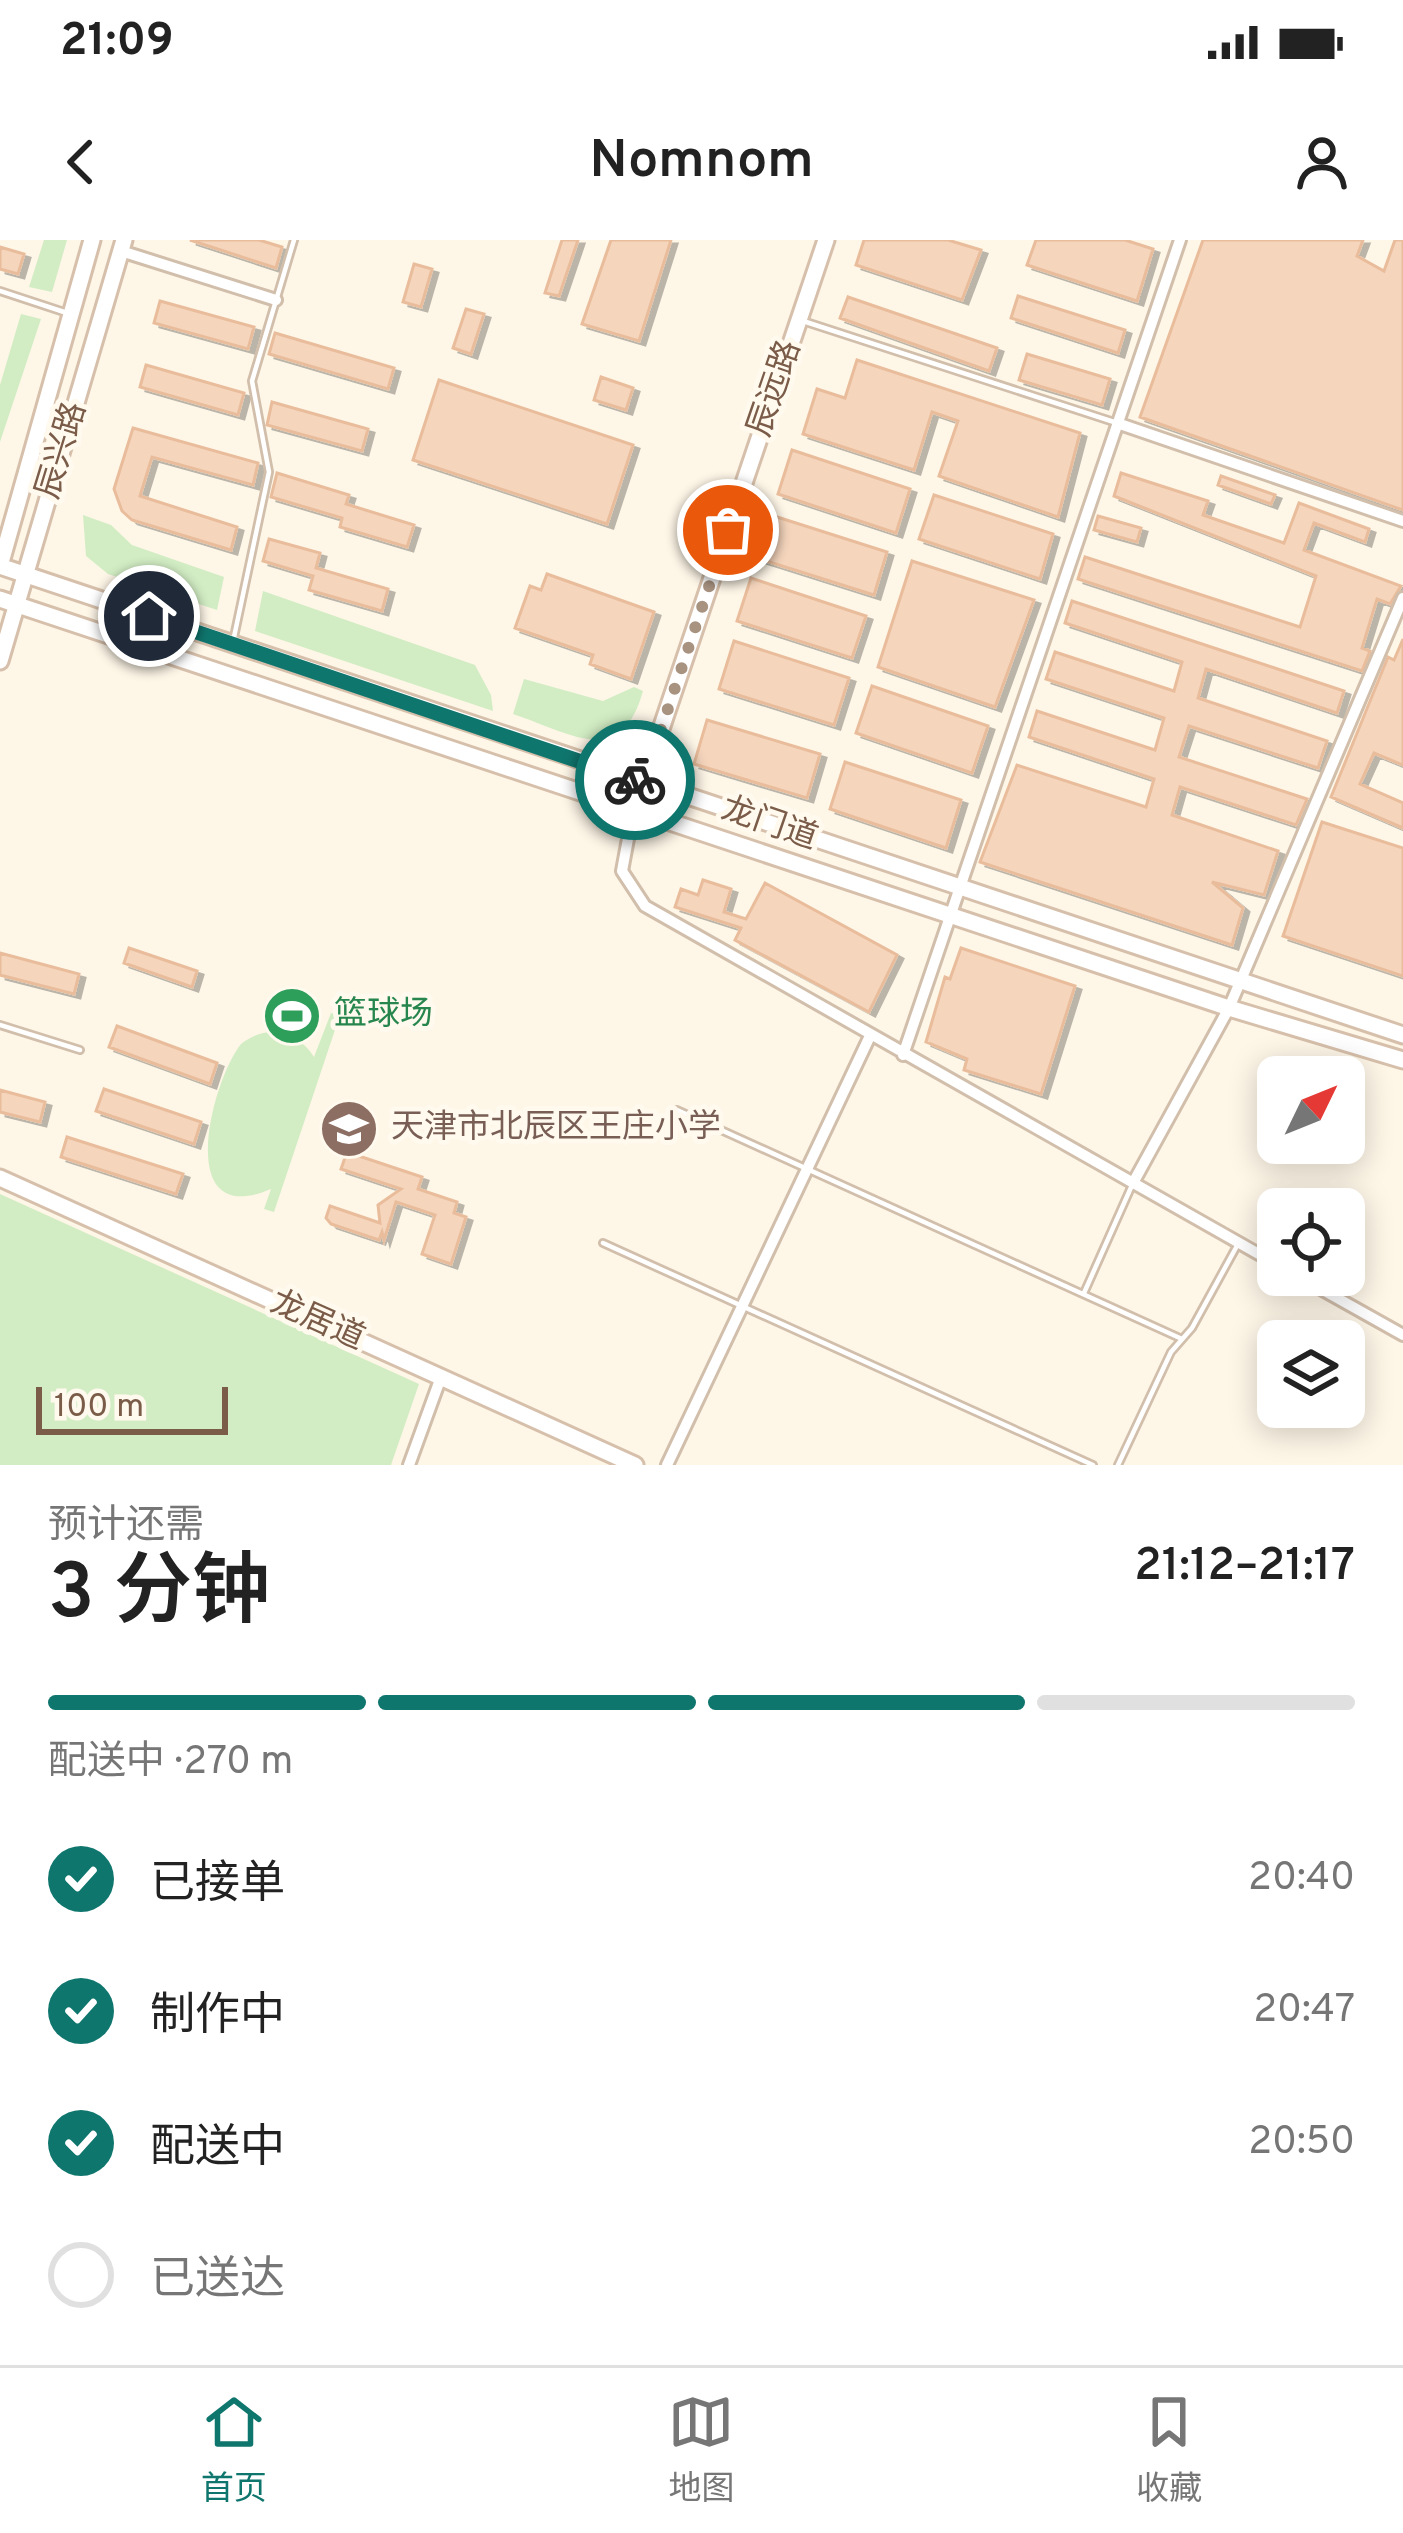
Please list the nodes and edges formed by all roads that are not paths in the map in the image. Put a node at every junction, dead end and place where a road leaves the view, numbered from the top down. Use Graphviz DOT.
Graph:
graph roads {
  1 [pos="92,240"];
  2 [pos="294,240"];
  3 [pos="826,240"];
  4 [pos="1180,240"];
  5 [pos="123,246"];
  6 [pos="0,291"];
  7 [pos="276,300"];
  8 [pos="70,314"];
  9 [pos="799,320"];
  10 [pos="1118,423"];
  11 [pos="1403,520"];
  12 [pos="0,566"];
  13 [pos="25,574"];
  14 [pos="1403,598"];
  15 [pos="8,602"];
  16 [pos="232,644"];
  17 [pos="0,662"];
  18 [pos="643,783"];
  19 [pos="633,812"];
  20 [pos="959,889"];
  21 [pos="948,916"];
  22 [pos="1240,983"];
  23 [pos="1229,1008"];
  24 [pos="0,1025"];
  25 [pos="1403,1035"];
  26 [pos="871,1036"];
  27 [pos="80,1050"];
  28 [pos="903,1055"];
  29 [pos="1403,1060"];
  30 [pos="677,1110"];
  31 [pos="807,1169"];
  32 [pos="0,1178"];
  33 [pos="1133,1183"];
  34 [pos="603,1243"];
  35 [pos="1239,1243"];
  36 [pos="1257,1253"];
  37 [pos="1083,1294"];
  38 [pos="1333,1296"];
  39 [pos="742,1307"];
  40 [pos="1403,1335"];
  41 [pos="1182,1339"];
  42 [pos="441,1377"];
  43 [pos="409,1465"];
  44 [pos="635,1465"];
  45 [pos="667,1465"];
  46 [pos="1093,1465"];
  47 [pos="1118,1465"];
  1 -- 8 [label="main road, 辰兴路"];
  2 -- 7 [label="lane"];
  3 -- 9 [label="main road, 辰远路"];
  4 -- 10 [label="street"];
  5 -- 7 [label="street"];
  5 -- 13 [label="main road, 辰兴路"];
  6 -- 8 [label="lane"];
  7 -- 16 [label="lane"];
  8 -- 12 [label="main road, 辰兴路"];
  9 -- 10 [label="lane"];
  9 -- 18 [label="main road, 辰远路"];
  10 -- 11 [label="street"];
  10 -- 20 [label="street"];
  12 -- 13 [label="main road, 龙门道"];
  13 -- 15 [label="main road, 辰兴路"];
  13 -- 16 [label="main road, 龙门道"];
  14 -- 22 [label="street"];
  15 -- 17 [label="main road, 辰兴路"];
  15 -- 19 [label="main road, 龙门道"];
  16 -- 18 [label="main road, 龙门道"];
  18 -- 19 [label="main road, 辰远路"];
  18 -- 20 [label="main road, 龙门道"];
  19 -- 21 [label="main road, 龙门道"];
  19 -- 26 [label="street"];
  20 -- 21 [label="street"];
  20 -- 22 [label="main road, 龙门道"];
  21 -- 23 [label="main road, 龙门道"];
  21 -- 28 [label="street"];
  22 -- 23 [label="street"];
  22 -- 25 [label="main road, 龙门道"];
  23 -- 29 [label="main road, 龙门道"];
  23 -- 33 [label="street"];
  24 -- 27 [label="lane"];
  26 -- 28 [label="street"];
  26 -- 31 [label="street"];
  28 -- 33 [label="street"];
  30 -- 31 [label="lane"];
  31 -- 37 [label="lane"];
  31 -- 39 [label="street"];
  32 -- 42 [label="main road, 龙居道"];
  33 -- 35 [label="street"];
  33 -- 37 [label="lane"];
  34 -- 39 [label="lane"];
  35 -- 36 [label="street"];
  35 -- 41 [label="lane"];
  37 -- 41 [label="lane"];
  38 -- 40 [label="street"];
  39 -- 45 [label="street"];
  39 -- 46 [label="lane"];
  41 -- 47 [label="lane"];
  42 -- 43 [label="street"];
  42 -- 44 [label="main road, 龙居道"];
}
